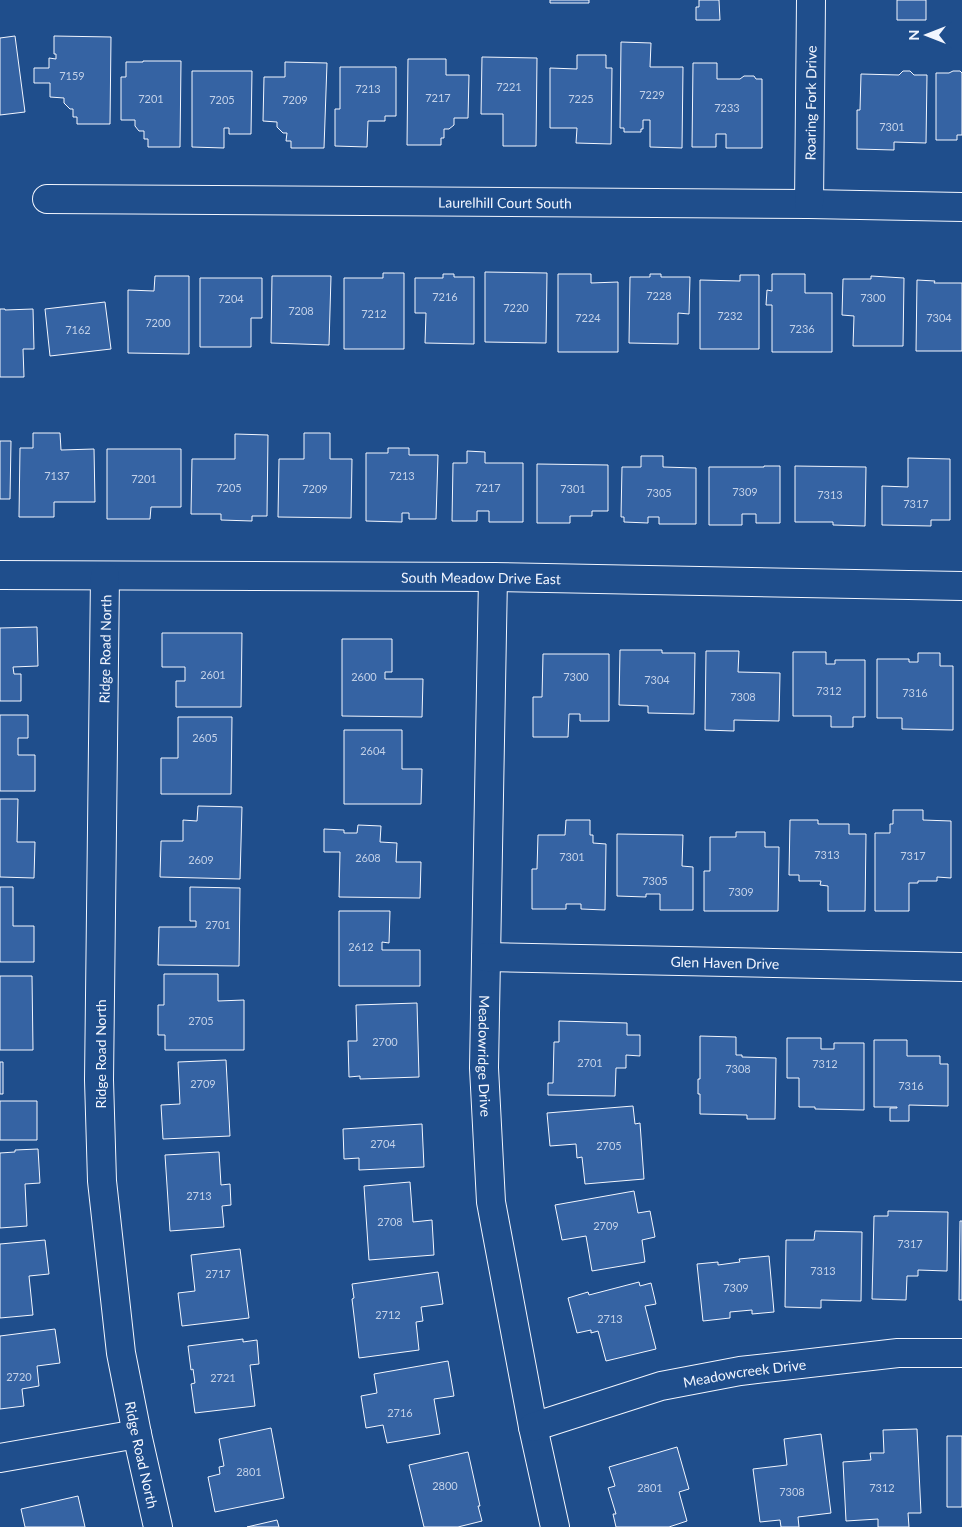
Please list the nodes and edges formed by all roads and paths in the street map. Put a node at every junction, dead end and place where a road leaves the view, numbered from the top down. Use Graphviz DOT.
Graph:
graph roads {
  1 [pos="811,0"];
  2 [pos="47,199"];
  3 [pos="808,204"];
  4 [pos="962,207"];
  5 [pos="0,575"];
  6 [pos="105,576"];
  7 [pos="493,577"];
  8 [pos="962,586"];
  9 [pos="486,957"];
  10 [pos="962,968"];
  11 [pos="962,1353"];
  12 [pos="533,1427"];
  13 [pos="137,1434"];
  14 [pos="0,1458"];
  15 [pos="158,1527"];
  16 [pos="555,1527"];
  1 -- 3 [label="street, Roaring Fork Drive"];
  2 -- 3 [label="street, Laurelhill Court South"];
  3 -- 4 [label="street, Laurelhill Court South"];
  5 -- 6 [label="street, South Meadow Drive East"];
  6 -- 7 [label="street, South Meadow Drive East"];
  6 -- 13 [label="street, Ridge Road North"];
  7 -- 8 [label="street, South Meadow Drive East"];
  7 -- 9 [label="street, Meadowridge Drive"];
  9 -- 10 [label="street, Glen Haven Drive"];
  9 -- 12 [label="street, Meadowridge Drive"];
  11 -- 12 [label="street, Meadowcreek Drive"];
  12 -- 16 [label="street, Meadowridge Drive"];
  13 -- 14 [label="street"];
  13 -- 15 [label="street, Ridge Road North"];
}
